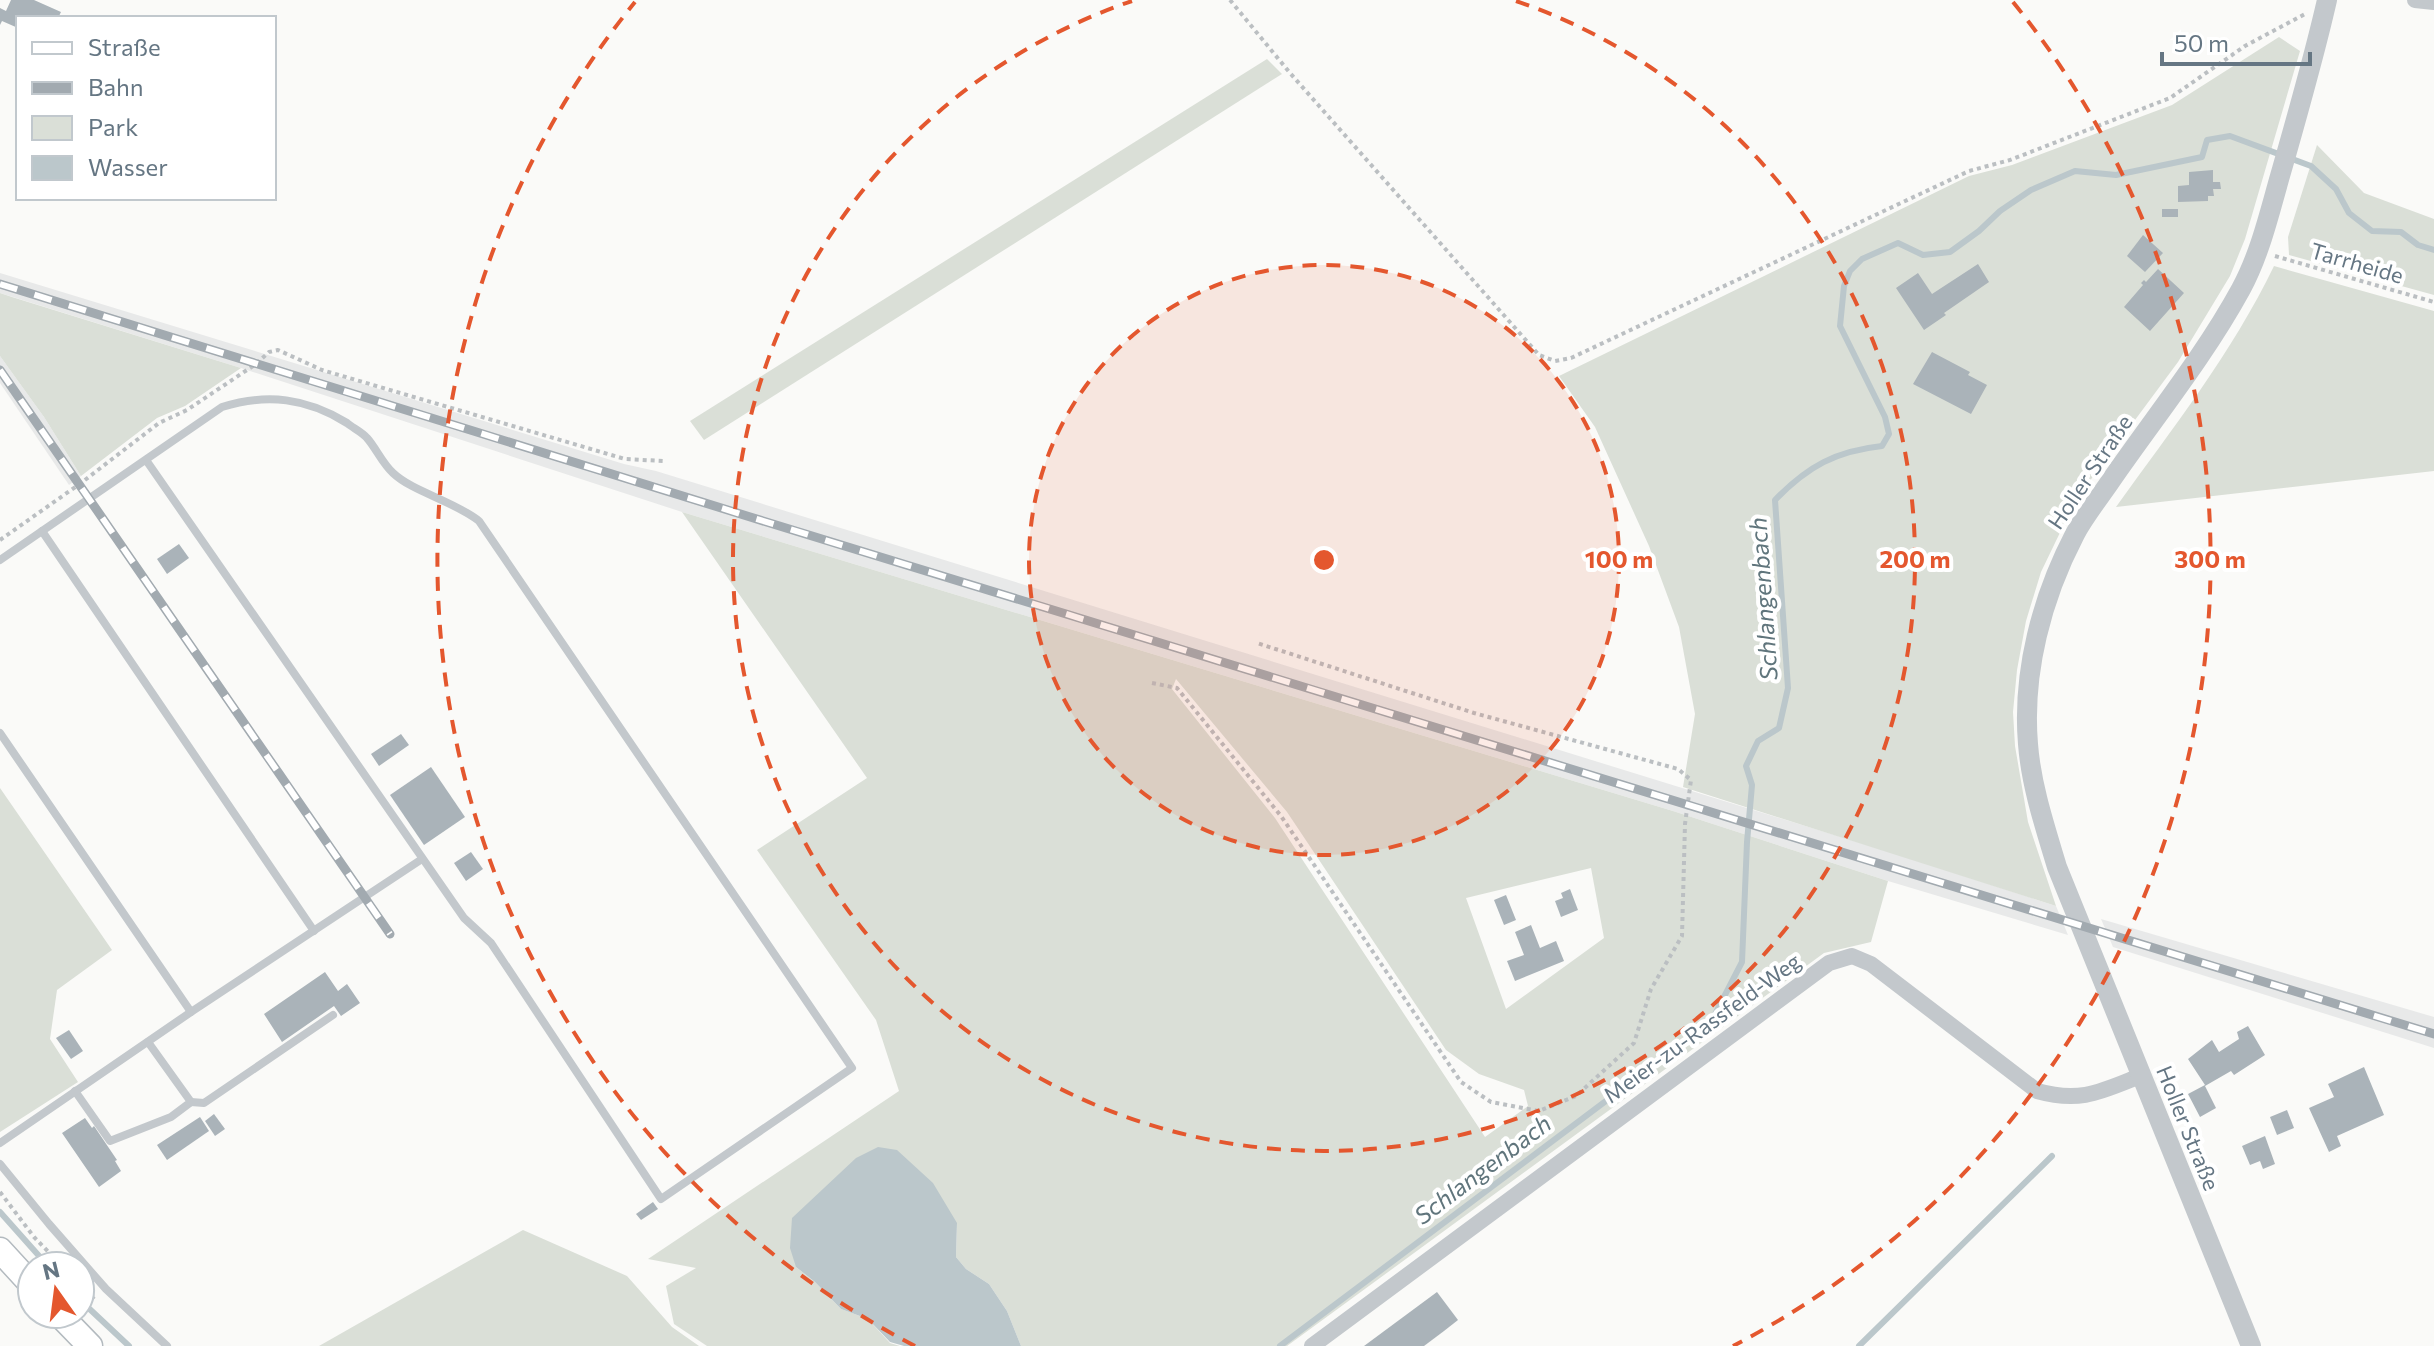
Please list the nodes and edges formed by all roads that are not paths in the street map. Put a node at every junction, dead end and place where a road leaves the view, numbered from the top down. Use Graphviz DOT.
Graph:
graph roads {
  1 [pos="2415,0"];
  2 [pos="2434,2"];
  3 [pos="2325,8"];
  4 [pos="146,460"];
  5 [pos="42,531"];
  6 [pos="0,560"];
  7 [pos="0,733"];
  8 [pos="422,859"];
  9 [pos="314,931"];
  10 [pos="191,1012"];
  11 [pos="333,1015"];
  12 [pos="148,1042"];
  13 [pos="2140,1076"];
  14 [pos="75,1091"];
  15 [pos="191,1102"];
  16 [pos="0,1143"];
  17 [pos="0,1164"];
  18 [pos="0,1250"];
  19 [pos="16,1268"];
  20 [pos="74,1330"];
  21 [pos="90,1346"];
  22 [pos="167,1346"];
  23 [pos="1312,1346"];
  24 [pos="2251,1346"];
  1 -- 2 [label="street"];
  3 -- 13 [label="street, Holler Straße"];
  4 -- 5 [label="lane"];
  4 -- 8 [label="lane"];
  4 -- 8 [label="lane"];
  5 -- 6 [label="lane"];
  5 -- 9 [label="lane"];
  7 -- 10 [label="lane"];
  8 -- 9 [label="lane"];
  9 -- 10 [label="lane"];
  10 -- 12 [label="lane"];
  11 -- 15 [label="lane"];
  12 -- 14 [label="lane"];
  12 -- 15 [label="lane"];
  13 -- 23 [label="street, Meier-zu-Rassfeld-Weg"];
  13 -- 24 [label="street, Holler Straße"];
  14 -- 15 [label="lane"];
  14 -- 16 [label="lane"];
  17 -- 22 [label="lane"];
  18 -- 19 [label="main road"];
  20 -- 21 [label="main road"];
}
